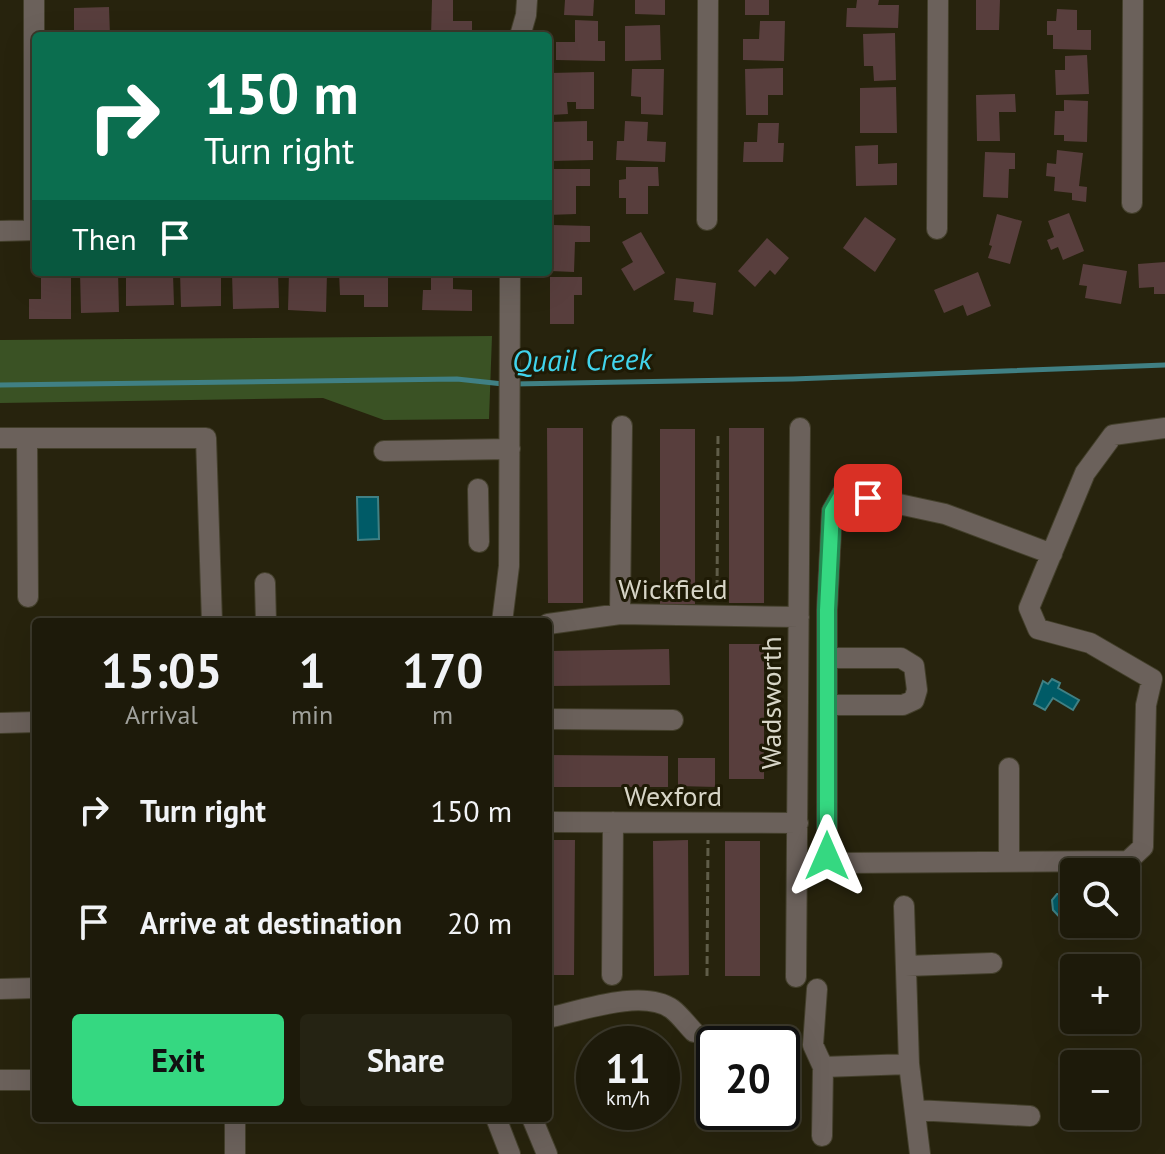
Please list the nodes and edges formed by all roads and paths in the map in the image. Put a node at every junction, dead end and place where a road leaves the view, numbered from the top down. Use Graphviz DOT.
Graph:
graph roads {
  1 [pos="34,0"];
  2 [pos="527,0"];
  3 [pos="708,0"];
  4 [pos="938,0"];
  5 [pos="1133,0"];
  6 [pos="34,32"];
  7 [pos="521,32"];
  8 [pos="1132,203"];
  9 [pos="707,220"];
  10 [pos="937,229"];
  11 [pos="32,230"];
  12 [pos="0,231"];
  13 [pos="510,276"];
  14 [pos="622,426"];
  15 [pos="800,428"];
  16 [pos="1165,428"];
  17 [pos="718,433"];
  18 [pos="0,438"];
  19 [pos="27,438"];
  20 [pos="510,449"];
  21 [pos="384,451"];
  22 [pos="478,489"];
  23 [pos="509,515"];
  24 [pos="478,516"];
  25 [pos="479,542"];
  26 [pos="1052,554"];
  27 [pos="265,583"];
  28 [pos="28,597"];
  29 [pos="620,614"];
  30 [pos="717,615"];
  31 [pos="799,617"];
  32 [pos="212,618"];
  33 [pos="266,618"];
  34 [pos="502,618"];
  35 [pos="552,623"];
  36 [pos="827,658"];
  37 [pos="1159,678"];
  38 [pos="827,705"];
  39 [pos="552,719"];
  40 [pos="673,720"];
  41 [pos="32,722"];
  42 [pos="0,723"];
  43 [pos="1009,768"];
  44 [pos="552,822"];
  45 [pos="613,822"];
  46 [pos="708,823"];
  47 [pos="798,823"];
  48 [pos="1009,862"];
  49 [pos="904,906"];
  50 [pos="992,963"];
  51 [pos="906,966"];
  52 [pos="612,975"];
  53 [pos="707,976"];
  54 [pos="796,977"];
  55 [pos="32,988"];
  56 [pos="0,989"];
  57 [pos="817,989"];
  58 [pos="552,1017"];
  59 [pos="694,1032"];
  60 [pos="909,1064"];
  61 [pos="823,1067"];
  62 [pos="0,1080"];
  63 [pos="32,1080"];
  64 [pos="915,1110"];
  65 [pos="1030,1116"];
  66 [pos="235,1122"];
  67 [pos="498,1122"];
  68 [pos="534,1122"];
  69 [pos="822,1136"];
  70 [pos="235,1154"];
  71 [pos="510,1154"];
  72 [pos="547,1154"];
  73 [pos="920,1154"];
  1 -- 6 [label="street"];
  2 -- 7 [label="street"];
  3 -- 9 [label="street"];
  4 -- 10 [label="street"];
  5 -- 8 [label="street"];
  11 -- 12 [label="street"];
  13 -- 20 [label="street"];
  14 -- 29 [label="street"];
  15 -- 31 [label="street, Wadsworth"];
  16 -- 26 [label="street"];
  17 -- 30 [label="path"];
  18 -- 19 [label="street"];
  19 -- 28 [label="street"];
  19 -- 32 [label="street"];
  20 -- 21 [label="street"];
  20 -- 23 [label="street"];
  22 -- 24 [label="street"];
  23 -- 24 [label="street"];
  23 -- 34 [label="street"];
  24 -- 25 [label="street"];
  26 -- 36 [label="street"];
  26 -- 37 [label="street"];
  27 -- 33 [label="street"];
  29 -- 30 [label="street, Wickfield"];
  29 -- 35 [label="street, Wickfield"];
  30 -- 31 [label="street, Wickfield"];
  31 -- 47 [label="street, Wadsworth"];
  36 -- 38 [label="street"];
  36 -- 38 [label="street"];
  37 -- 48 [label="street"];
  38 -- 48 [label="street"];
  39 -- 40 [label="street"];
  41 -- 42 [label="street"];
  43 -- 48 [label="street"];
  44 -- 45 [label="street, Wexford"];
  45 -- 46 [label="street, Wexford"];
  45 -- 52 [label="street"];
  46 -- 47 [label="street, Wexford"];
  46 -- 53 [label="path"];
  47 -- 54 [label="street, Wadsworth"];
  49 -- 51 [label="street"];
  50 -- 51 [label="street"];
  51 -- 60 [label="street"];
  55 -- 56 [label="street"];
  57 -- 61 [label="street"];
  58 -- 59 [label="street"];
  60 -- 61 [label="street"];
  60 -- 64 [label="street"];
  61 -- 69 [label="street"];
  62 -- 63 [label="street"];
  64 -- 65 [label="street"];
  64 -- 73 [label="street"];
  66 -- 70 [label="street"];
  67 -- 71 [label="street"];
  68 -- 72 [label="street"];
}
